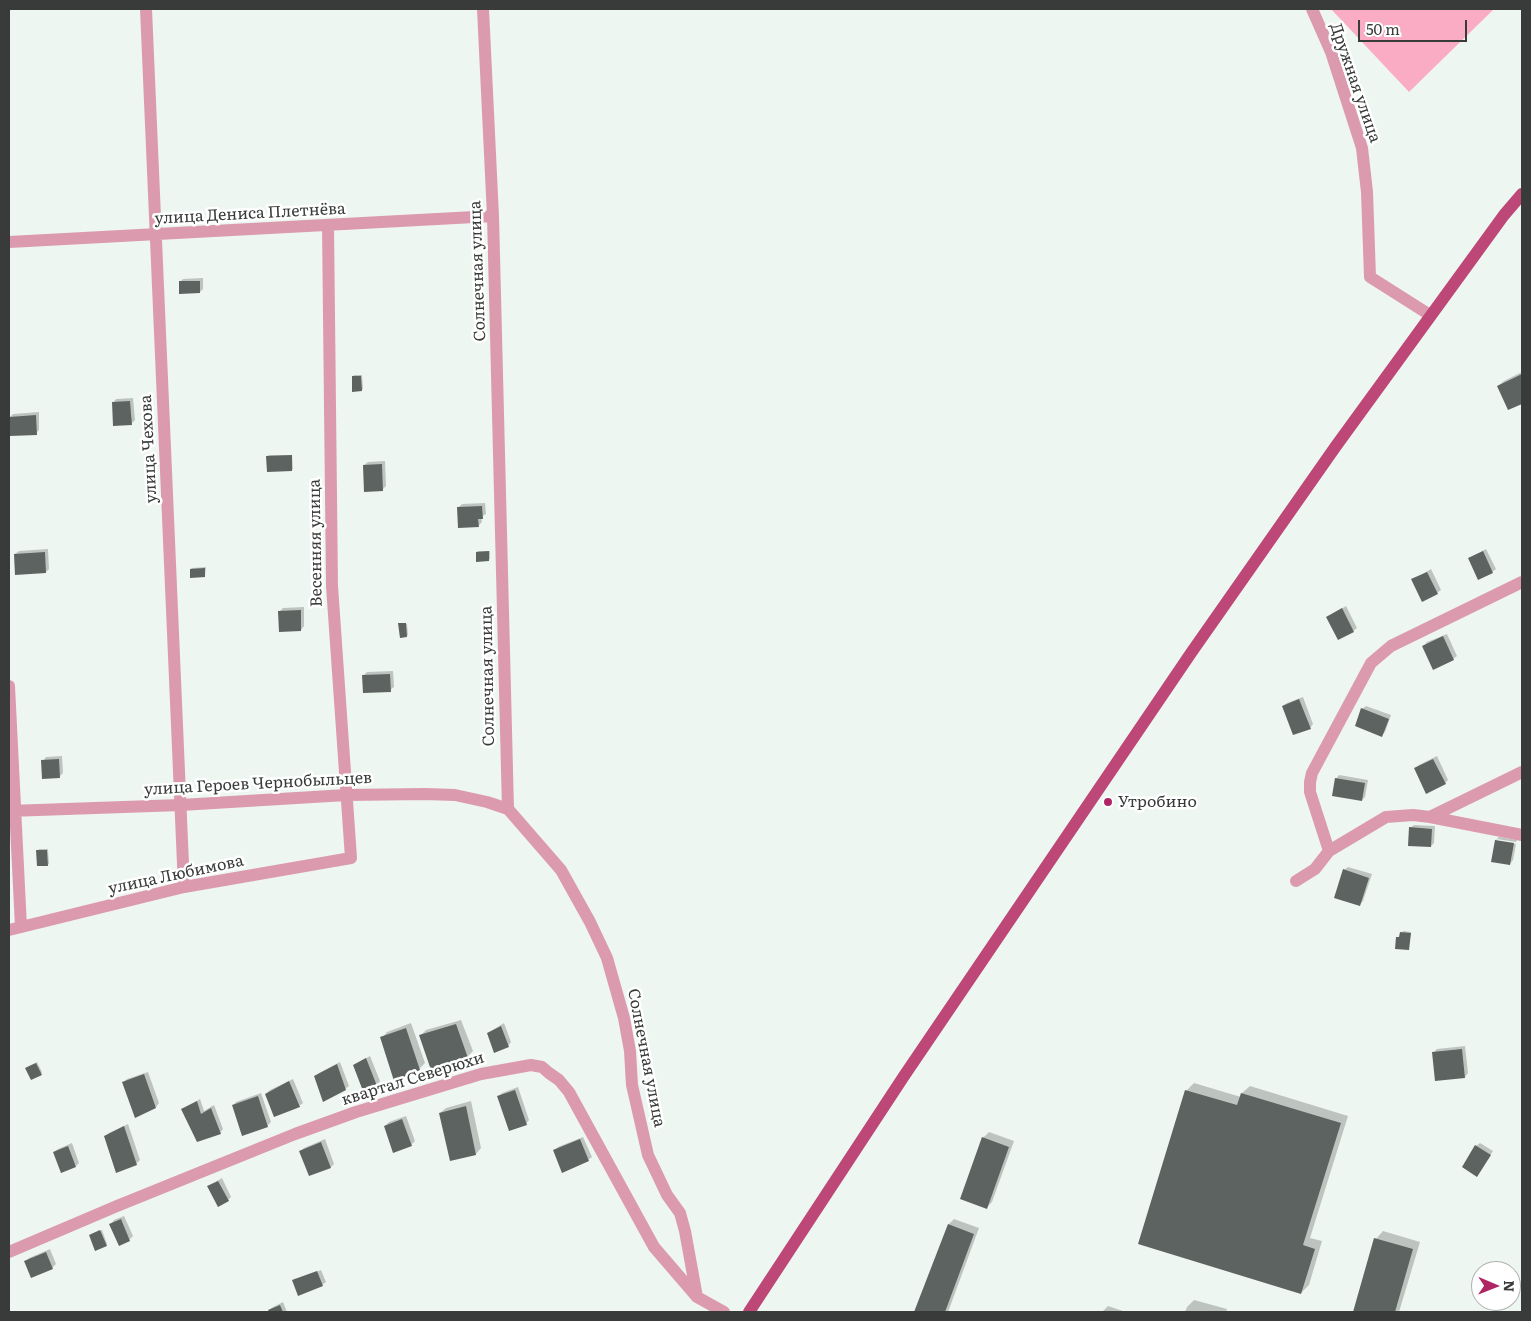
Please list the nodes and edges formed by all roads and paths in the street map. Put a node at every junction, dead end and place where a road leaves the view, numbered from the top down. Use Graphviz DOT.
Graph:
graph roads {
  1 [pos="146,9"];
  2 [pos="483,9"];
  3 [pos="1312,9"];
  4 [pos="1522,194"];
  5 [pos="493,216"];
  6 [pos="328,226"];
  7 [pos="155,235"];
  8 [pos="9,242"];
  9 [pos="1430,315"];
  10 [pos="1522,582"];
  11 [pos="9,686"];
  12 [pos="1522,772"];
  13 [pos="346,795"];
  14 [pos="181,804"];
  15 [pos="12,810"];
  16 [pos="508,810"];
  17 [pos="1430,817"];
  18 [pos="1522,835"];
  19 [pos="1329,851"];
  20 [pos="351,858"];
  21 [pos="1296,881"];
  22 [pos="184,887"];
  23 [pos="15,928"];
  24 [pos="9,1252"];
  25 [pos="697,1297"];
  26 [pos="724,1312"];
  27 [pos="749,1312"];
  1 -- 7 [label="street, улица Чехова"];
  2 -- 5 [label="street, Солнечная улица"];
  3 -- 9 [label="street, Дружная улица"];
  4 -- 9 [label="main road"];
  5 -- 6 [label="street, улица Дениса Плетнёва"];
  5 -- 16 [label="street, Солнечная улица"];
  6 -- 7 [label="street, улица Дениса Плетнёва"];
  6 -- 13 [label="street, Весенняя улица"];
  7 -- 8 [label="street, улица Дениса Плетнёва"];
  7 -- 14 [label="street, улица Чехова"];
  9 -- 27 [label="main road"];
  10 -- 19 [label="street"];
  11 -- 15 [label="street"];
  12 -- 17 [label="street"];
  13 -- 14 [label="street, улица Героев Чернобыльцев"];
  13 -- 16 [label="street, улица Героев Чернобыльцев"];
  13 -- 20 [label="street, Весенняя улица"];
  14 -- 15 [label="street, улица Героев Чернобыльцев"];
  14 -- 22 [label="street, улица Чехова"];
  15 -- 23 [label="street"];
  16 -- 25 [label="street, Солнечная улица"];
  17 -- 18 [label="street"];
  17 -- 19 [label="street"];
  19 -- 21 [label="street"];
  20 -- 22 [label="street, улица Любимова"];
  22 -- 23 [label="street, улица Любимова"];
  24 -- 25 [label="street, квартал Северюхи"];
  25 -- 26 [label="street, квартал Северюхи"];
}
